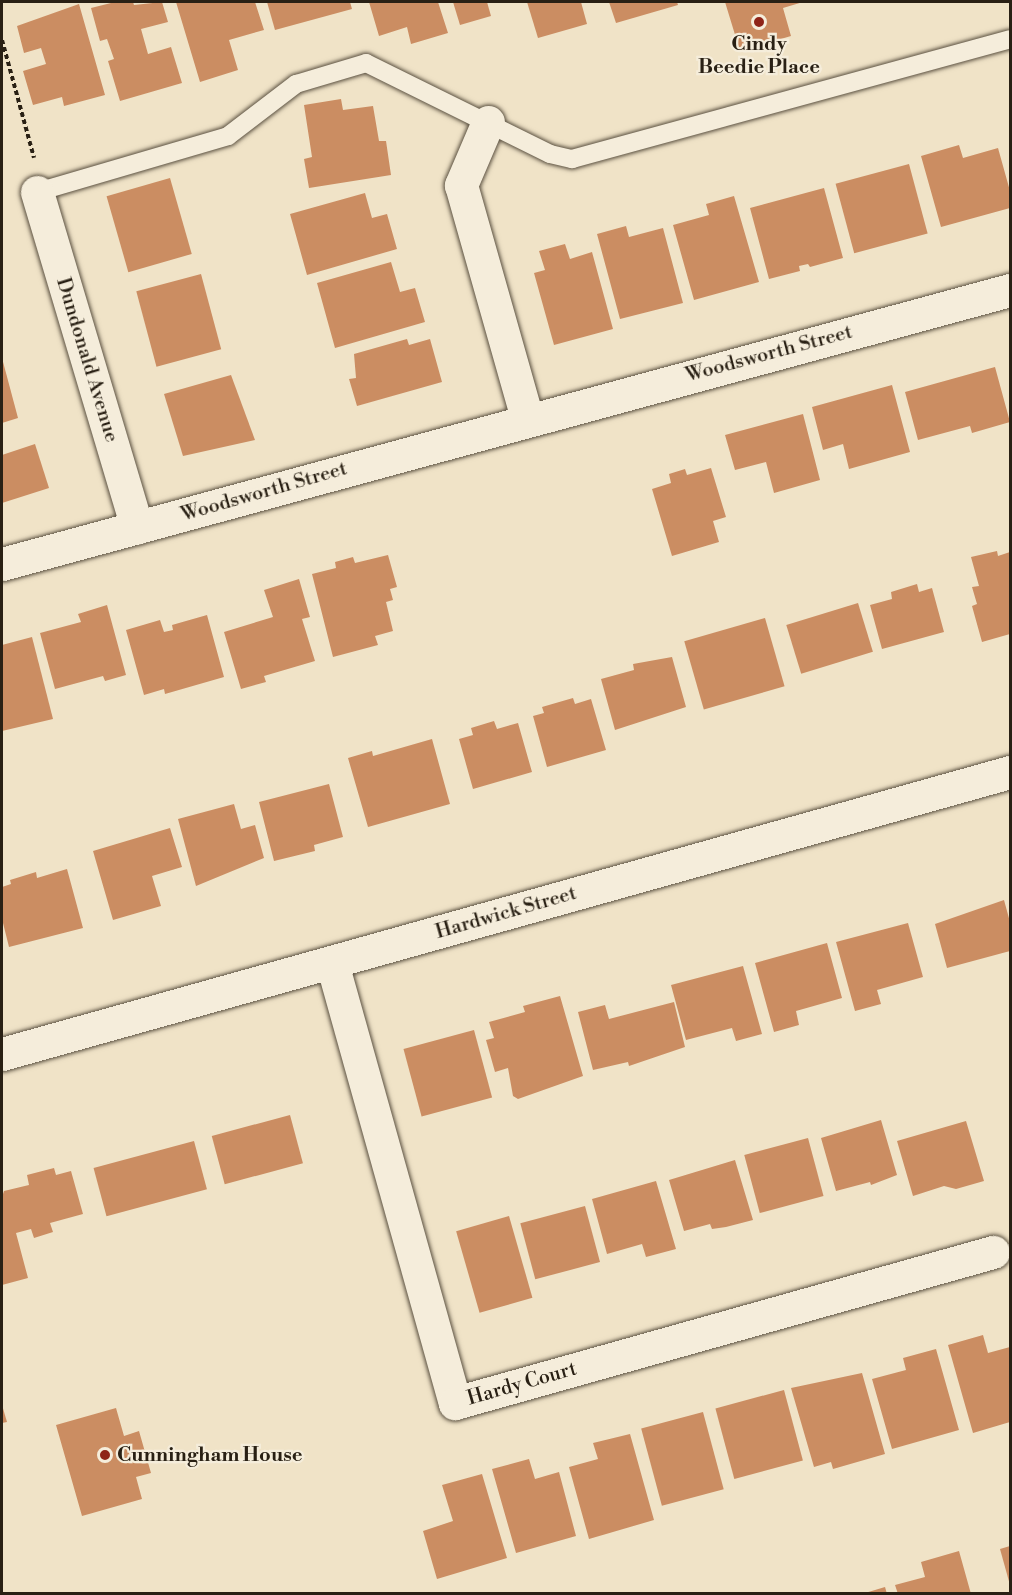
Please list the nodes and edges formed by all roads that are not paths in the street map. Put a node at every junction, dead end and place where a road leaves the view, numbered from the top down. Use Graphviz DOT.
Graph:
graph roads {
  1 [pos="1011,39"];
  2 [pos="488,122"];
  3 [pos="37,192"];
  4 [pos="1011,290"];
  5 [pos="527,419"];
  6 [pos="137,527"];
  7 [pos="2,564"];
  8 [pos="1011,772"];
  9 [pos="332,963"];
  10 [pos="2,1054"];
  11 [pos="993,1251"];
  1 -- 2 [label="lane"];
  2 -- 3 [label="lane"];
  2 -- 5 [label="street"];
  3 -- 6 [label="street, Dundonald Avenue"];
  4 -- 5 [label="street, Woodsworth Street"];
  5 -- 6 [label="street, Woodsworth Street"];
  6 -- 7 [label="street, Woodsworth Street"];
  8 -- 9 [label="street, Hardwick Street"];
  9 -- 10 [label="street, Hardwick Street"];
  9 -- 11 [label="street, Hardy Court"];
}
